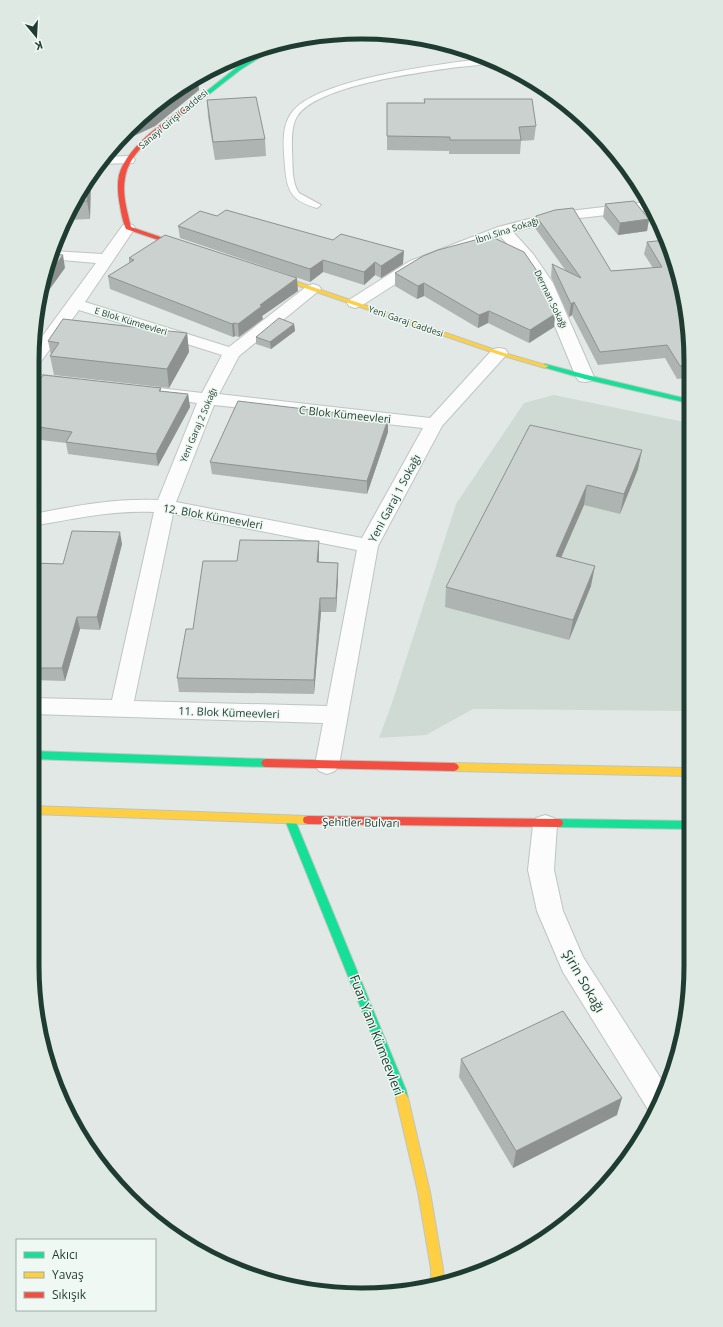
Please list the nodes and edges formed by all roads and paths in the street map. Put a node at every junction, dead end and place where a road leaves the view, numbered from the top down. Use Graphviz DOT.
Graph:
graph roads {
  1 [pos="246,61"];
  2 [pos="479,62"];
  3 [pos="120,148"];
  4 [pos="131,156"];
  5 [pos="110,160"];
  6 [pos="317,205"];
  7 [pos="644,207"];
  8 [pos="128,228"];
  9 [pos="503,230"];
  10 [pos="194,250"];
  11 [pos="57,255"];
  12 [pos="107,259"];
  13 [pos="261,272"];
  14 [pos="313,289"];
  15 [pos="355,303"];
  16 [pos="75,304"];
  17 [pos="39,351"];
  18 [pos="232,352"];
  19 [pos="499,353"];
  20 [pos="585,377"];
  21 [pos="39,380"];
  22 [pos="86,385"];
  23 [pos="139,391"];
  24 [pos="208,398"];
  25 [pos="684,400"];
  26 [pos="434,424"];
  27 [pos="165,506"];
  28 [pos="39,519"];
  29 [pos="368,546"];
  30 [pos="39,706"];
  31 [pos="121,708"];
  32 [pos="337,715"];
  33 [pos="39,755"];
  34 [pos="327,765"];
  35 [pos="684,772"];
  36 [pos="39,810"];
  37 [pos="290,820"];
  38 [pos="545,825"];
  39 [pos="684,826"];
  40 [pos="656,1096"];
  41 [pos="437,1279"];
  1 -- 4 [label="street, Sanayi Girişi Caddesi"];
  2 -- 6 [label="lane"];
  3 -- 4 [label="street"];
  4 -- 5 [label="street"];
  4 -- 8 [label="street"];
  7 -- 9 [label="street, İbni Sina Sokağı"];
  8 -- 10 [label="street"];
  8 -- 12 [label="street"];
  9 -- 15 [label="street, İbni Sina Sokağı"];
  9 -- 20 [label="street, Derman Sokağı"];
  11 -- 12 [label="street"];
  12 -- 16 [label="street"];
  13 -- 14 [label="street, Yeni Garaj Caddesi"];
  14 -- 15 [label="street, Yeni Garaj Caddesi"];
  14 -- 18 [label="street, Yeni Garaj 2 Sokağı"];
  15 -- 19 [label="street, Yeni Garaj Caddesi"];
  16 -- 17 [label="street"];
  16 -- 18 [label="street, E Blok Kümeevleri"];
  18 -- 24 [label="street, Yeni Garaj 2 Sokağı"];
  19 -- 20 [label="street, Yeni Garaj Caddesi"];
  19 -- 26 [label="street, Yeni Garaj 1 Sokağı"];
  20 -- 25 [label="street, Yeni Garaj Caddesi"];
  21 -- 22 [label="street"];
  23 -- 24 [label="street, C Blok Kümeevleri"];
  24 -- 26 [label="street, C Blok Kümeevleri"];
  24 -- 27 [label="street, Yeni Garaj 2 Sokağı"];
  26 -- 29 [label="street, Yeni Garaj 1 Sokağı"];
  27 -- 28 [label="street, 12. Blok Kümeevleri"];
  27 -- 29 [label="street, 12. Blok Kümeevleri"];
  27 -- 31 [label="street"];
  29 -- 32 [label="street, Yeni Garaj 1 Sokağı"];
  30 -- 31 [label="street, 11. Blok Kümeevleri"];
  31 -- 32 [label="street, 11. Blok Kümeevleri"];
  32 -- 34 [label="street, Yeni Garaj 1 Sokağı"];
  33 -- 34 [label="street"];
  34 -- 35 [label="street"];
  36 -- 37 [label="street, Şehitler Bulvarı"];
  37 -- 38 [label="street, Şehitler Bulvarı"];
  37 -- 41 [label="street, Fuar Yanı Kümeevleri"];
  38 -- 39 [label="street, Şehitler Bulvarı"];
  38 -- 40 [label="street, Şirin Sokağı"];
}
